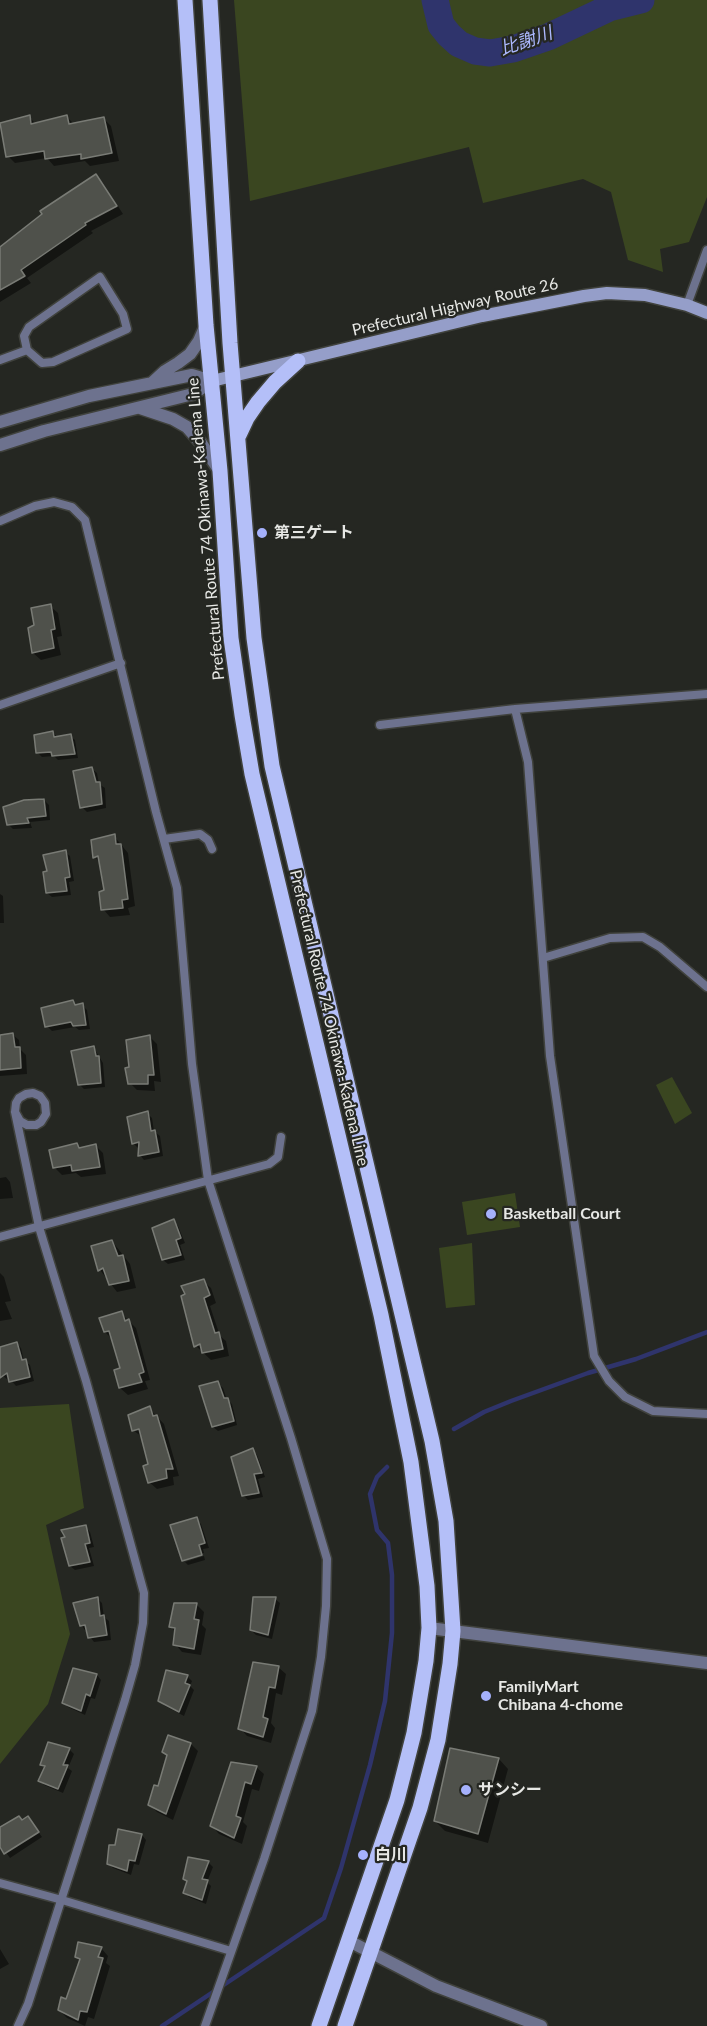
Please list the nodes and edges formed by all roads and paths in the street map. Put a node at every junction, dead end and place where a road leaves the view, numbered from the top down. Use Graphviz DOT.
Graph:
graph roads {
  1 [pos="185,0"];
  2 [pos="210,0"];
  3 [pos="707,250"];
  4 [pos="687,304"];
  5 [pos="707,313"];
  6 [pos="206,325"];
  7 [pos="27,350"];
  8 [pos="0,360"];
  9 [pos="298,361"];
  10 [pos="233,376"];
  11 [pos="212,381"];
  12 [pos="152,384"];
  13 [pos="140,408"];
  14 [pos="0,422"];
  15 [pos="238,438"];
  16 [pos="0,445"];
  17 [pos="220,471"];
  18 [pos="0,521"];
  19 [pos="121,663"];
  20 [pos="707,694"];
  21 [pos="0,705"];
  22 [pos="515,709"];
  23 [pos="380,725"];
  24 [pos="164,839"];
  25 [pos="213,849"];
  26 [pos="543,958"];
  27 [pos="707,987"];
  28 [pos="15,1112"];
  29 [pos="281,1137"];
  30 [pos="208,1180"];
  31 [pos="39,1227"];
  32 [pos="0,1237"];
  33 [pos="707,1414"];
  34 [pos="429,1628"];
  35 [pos="453,1631"];
  36 [pos="707,1663"];
  37 [pos="0,1883"];
  38 [pos="62,1900"];
  39 [pos="349,1941"];
  40 [pos="231,1951"];
  41 [pos="370,1952"];
  42 [pos="18,2026"];
  43 [pos="205,2026"];
  44 [pos="319,2026"];
  45 [pos="345,2026"];
  46 [pos="541,2026"];
  1 -- 6 [label="main road, Prefectural Route 74 Okinawa-Kadena Line"];
  2 -- 10 [label="main road, Prefectural Route 74 Okinawa-Kadena Line"];
  3 -- 4 [label="lane"];
  4 -- 5 [label="main road, Prefectural Highway Route 26"];
  4 -- 9 [label="main road, Prefectural Highway Route 26"];
  6 -- 11 [label="main road, Prefectural Route 74 Okinawa-Kadena Line"];
  6 -- 12 [label="street"];
  7 -- 7 [label="lane"];
  7 -- 8 [label="lane"];
  9 -- 10 [label="main road, Prefectural Highway Route 26"];
  9 -- 15 [label="main road"];
  10 -- 11 [label="main road, Prefectural Highway Route 26"];
  10 -- 15 [label="main road, Prefectural Route 74 Okinawa-Kadena Line"];
  11 -- 12 [label="street"];
  11 -- 13 [label="street"];
  11 -- 17 [label="main road, Prefectural Route 74 Okinawa-Kadena Line"];
  12 -- 14 [label="street"];
  13 -- 16 [label="street"];
  13 -- 17 [label="street"];
  15 -- 35 [label="main road, Prefectural Route 74 Okinawa-Kadena Line"];
  17 -- 34 [label="main road, Prefectural Route 74 Okinawa-Kadena Line"];
  18 -- 19 [label="lane"];
  19 -- 21 [label="lane"];
  19 -- 24 [label="lane"];
  20 -- 22 [label="lane"];
  22 -- 23 [label="lane"];
  22 -- 26 [label="lane"];
  24 -- 25 [label="lane"];
  24 -- 30 [label="lane"];
  26 -- 27 [label="lane"];
  26 -- 33 [label="lane"];
  28 -- 31 [label="lane"];
  29 -- 30 [label="lane"];
  30 -- 31 [label="lane"];
  30 -- 40 [label="lane"];
  31 -- 32 [label="lane"];
  31 -- 38 [label="lane"];
  34 -- 35 [label="street"];
  34 -- 39 [label="main road, Prefectural Route 74 Okinawa-Kadena Line"];
  35 -- 36 [label="street"];
  35 -- 41 [label="main road, Prefectural Route 74 Okinawa-Kadena Line"];
  37 -- 38 [label="lane"];
  38 -- 40 [label="lane"];
  38 -- 42 [label="lane"];
  39 -- 41 [label="street"];
  39 -- 44 [label="main road, Prefectural Route 74 Okinawa-Kadena Line"];
  40 -- 43 [label="lane"];
  41 -- 45 [label="main road, Prefectural Route 74 Okinawa-Kadena Line"];
  41 -- 46 [label="street"];
}
